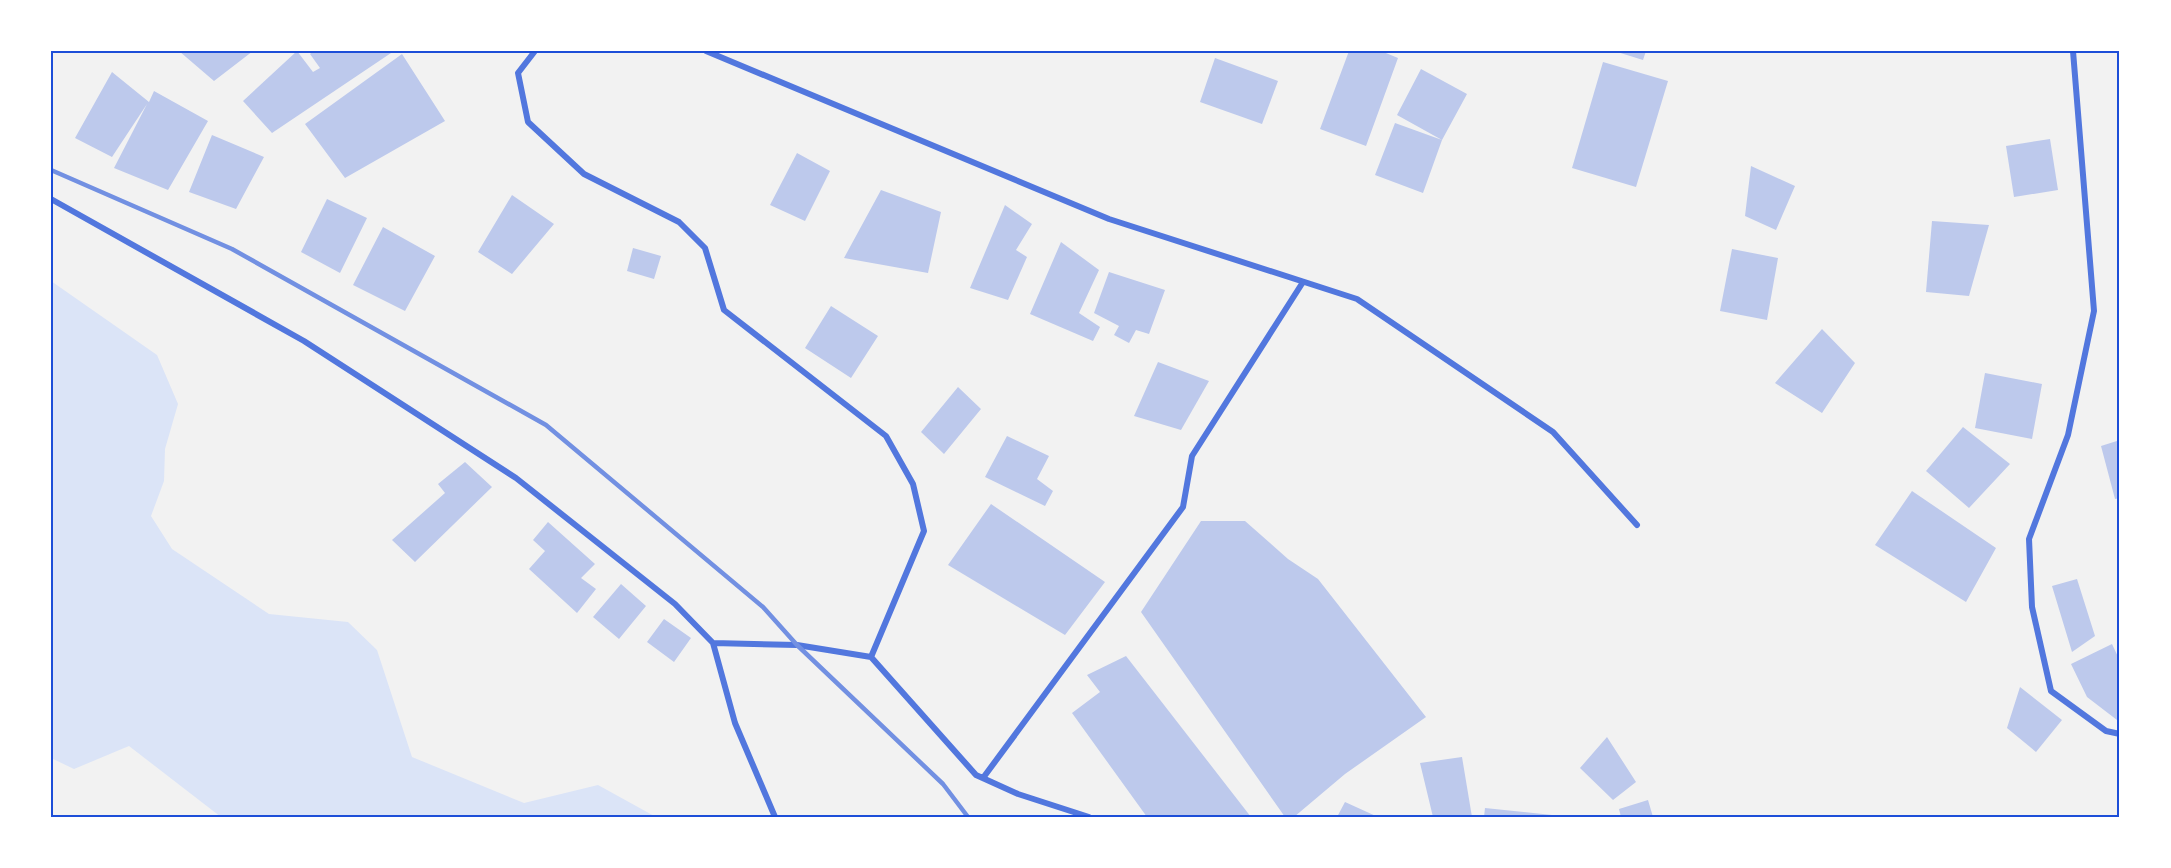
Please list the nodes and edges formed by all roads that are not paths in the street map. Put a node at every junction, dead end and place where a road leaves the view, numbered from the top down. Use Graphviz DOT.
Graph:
graph roads {
  1 [pos="535,51"];
  2 [pos="706,51"];
  3 [pos="2073,51"];
  4 [pos="51,199"];
  5 [pos="1303,282"];
  6 [pos="1637,525"];
  7 [pos="713,643"];
  8 [pos="871,657"];
  9 [pos="2120,734"];
  10 [pos="983,778"];
  11 [pos="775,817"];
  12 [pos="1089,817"];
  1 -- 8 [label="street"];
  2 -- 5 [label="street"];
  3 -- 9 [label="street"];
  4 -- 7 [label="street"];
  5 -- 6 [label="street"];
  5 -- 10 [label="street"];
  7 -- 8 [label="street"];
  7 -- 11 [label="street"];
  8 -- 10 [label="street"];
  10 -- 12 [label="street"];
}
